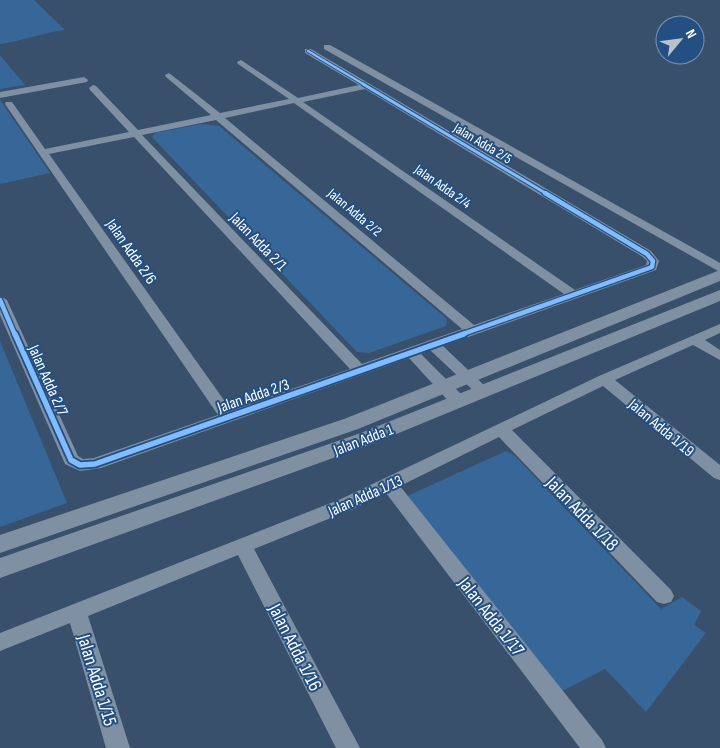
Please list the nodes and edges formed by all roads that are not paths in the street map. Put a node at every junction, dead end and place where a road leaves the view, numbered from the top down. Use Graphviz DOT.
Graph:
graph roads {
  1 [pos="327,47"];
  2 [pos="308,51"];
  3 [pos="241,62"];
  4 [pos="169,74"];
  5 [pos="84,80"];
  6 [pos="367,86"];
  7 [pos="93,88"];
  8 [pos="5,99"];
  9 [pos="295,101"];
  10 [pos="219,116"];
  11 [pos="134,134"];
  12 [pos="44,152"];
  13 [pos="720,268"];
  14 [pos="720,275"];
  15 [pos="574,295"];
  16 [pos="720,295"];
  17 [pos="0,300"];
  18 [pos="720,328"];
  19 [pos="473,330"];
  20 [pos="694,339"];
  21 [pos="433,345"];
  22 [pos="411,352"];
  23 [pos="720,356"];
  24 [pos="360,371"];
  25 [pos="467,377"];
  26 [pos="604,379"];
  27 [pos="444,386"];
  28 [pos="482,391"];
  29 [pos="458,401"];
  30 [pos="228,417"];
  31 [pos="502,429"];
  32 [pos="80,465"];
  33 [pos="720,474"];
  34 [pos="389,484"];
  35 [pos="0,544"];
  36 [pos="244,546"];
  37 [pos="0,568"];
  38 [pos="664,596"];
  39 [pos="77,613"];
  40 [pos="0,642"];
  41 [pos="118,748"];
  42 [pos="348,748"];
  43 [pos="594,748"];
  1 -- 13 [label="street"];
  2 -- 6 [label="street, Jalan Adda 2/5"];
  3 -- 9 [label="street, Jalan Adda 2/4"];
  4 -- 10 [label="street, Jalan Adda 2/2"];
  5 -- 8 [label="street"];
  6 -- 9 [label="street"];
  6 -- 15 [label="street, Jalan Adda 2/5"];
  7 -- 11 [label="street, Jalan Adda 2/1"];
  8 -- 12 [label="street, Jalan Adda 2/6"];
  9 -- 10 [label="street"];
  9 -- 15 [label="street, Jalan Adda 2/4"];
  10 -- 11 [label="street"];
  10 -- 19 [label="street, Jalan Adda 2/2"];
  11 -- 12 [label="street"];
  11 -- 24 [label="street, Jalan Adda 2/1"];
  12 -- 30 [label="street, Jalan Adda 2/6"];
  14 -- 25 [label="street, Jalan Adda 1"];
  15 -- 19 [label="street"];
  16 -- 28 [label="street, Jalan Adda 1"];
  17 -- 32 [label="street, Jalan Adda 2/7"];
  18 -- 20 [label="street, Jalan Adda 1/13"];
  19 -- 21 [label="street, Jalan Adda 2/3"];
  20 -- 23 [label="street"];
  20 -- 26 [label="street, Jalan Adda 1/13"];
  21 -- 22 [label="street, Jalan Adda 2/3"];
  21 -- 25 [label="street"];
  22 -- 24 [label="street, Jalan Adda 2/3"];
  22 -- 27 [label="street"];
  24 -- 30 [label="street, Jalan Adda 2/3"];
  25 -- 27 [label="street, Jalan Adda 1"];
  25 -- 28 [label="street"];
  26 -- 31 [label="street, Jalan Adda 1/13"];
  26 -- 33 [label="street, Jalan Adda 1/19"];
  27 -- 29 [label="street"];
  27 -- 35 [label="street, Jalan Adda 1"];
  28 -- 29 [label="street, Jalan Adda 1"];
  29 -- 37 [label="street, Jalan Adda 1"];
  30 -- 32 [label="street, Jalan Adda 2/3"];
  31 -- 34 [label="street, Jalan Adda 1/13"];
  31 -- 38 [label="street, Jalan Adda 1/18"];
  34 -- 36 [label="street, Jalan Adda 1/13"];
  34 -- 43 [label="street, Jalan Adda 1/17"];
  36 -- 39 [label="street, Jalan Adda 1/13"];
  36 -- 42 [label="street, Jalan Adda 1/16"];
  39 -- 40 [label="street, Jalan Adda 1/13"];
  39 -- 41 [label="street, Jalan Adda 1/15"];
}
